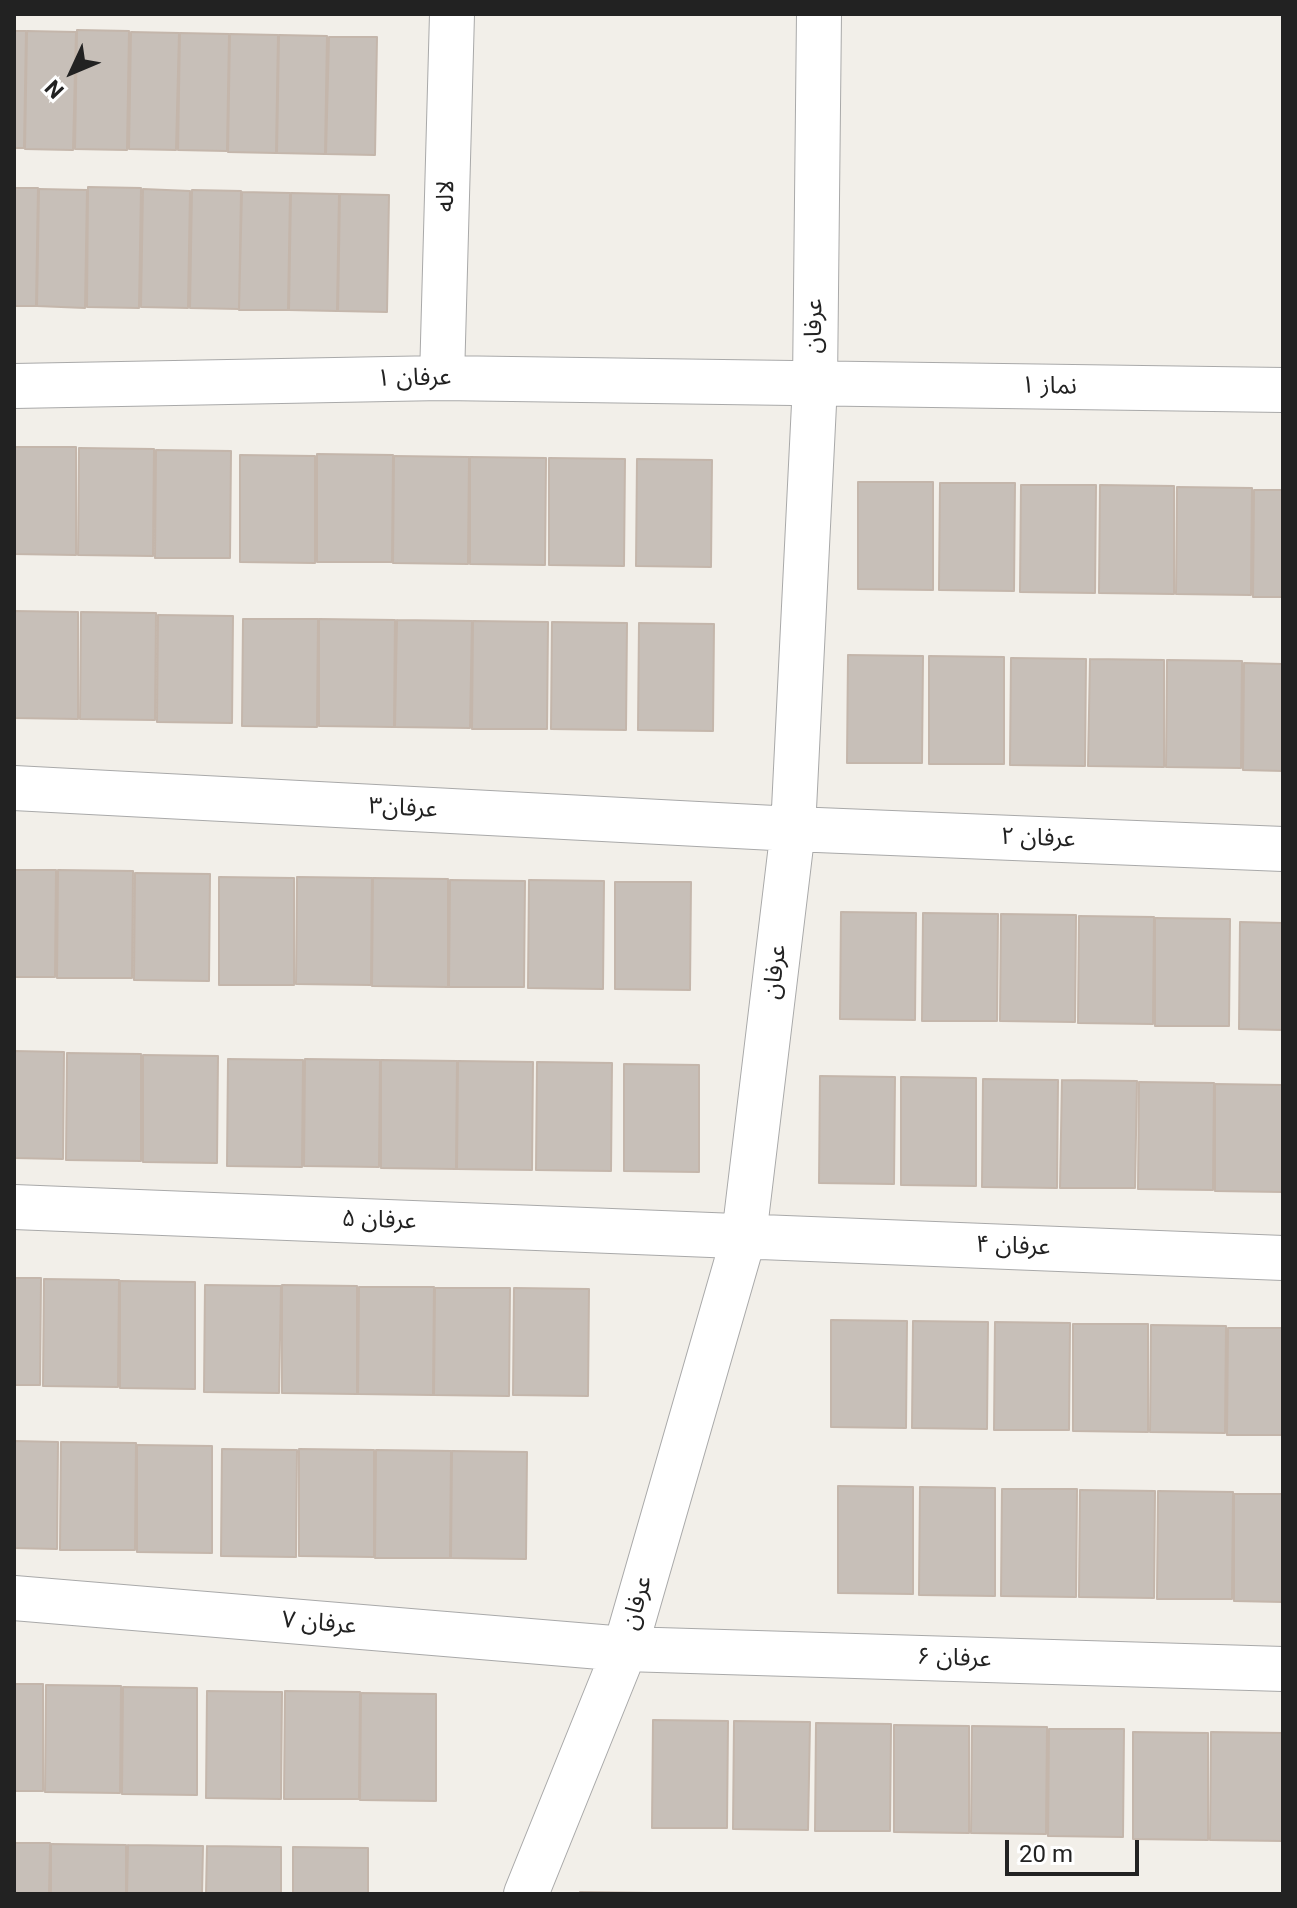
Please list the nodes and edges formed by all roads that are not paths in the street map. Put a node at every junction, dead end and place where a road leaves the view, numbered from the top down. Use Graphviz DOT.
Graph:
graph roads {
  1 [pos="452,14"];
  2 [pos="819,14"];
  3 [pos="442,378"];
  4 [pos="815,384"];
  5 [pos="14,386"];
  6 [pos="1283,390"];
  7 [pos="14,788"];
  8 [pos="793,829"];
  9 [pos="1283,849"];
  10 [pos="14,1207"];
  11 [pos="744,1236"];
  12 [pos="1283,1258"];
  13 [pos="14,1598"];
  14 [pos="625,1649"];
  15 [pos="1283,1669"];
  16 [pos="526,1894"];
  1 -- 3 [label="street, لاله"];
  2 -- 4 [label="street, عرفان"];
  3 -- 4 [label="street, عرفان ۱"];
  3 -- 5 [label="street, عرفان ۱"];
  4 -- 6 [label="street, نماز ۱"];
  4 -- 8 [label="street, عرفان"];
  7 -- 8 [label="street, عرفان۳"];
  8 -- 9 [label="street, عرفان ۲"];
  8 -- 11 [label="street, عرفان"];
  10 -- 11 [label="street, عرفان ۵"];
  11 -- 12 [label="street, عرفان ۴"];
  11 -- 14 [label="street, عرفان"];
  13 -- 14 [label="street, عرفان ۷"];
  14 -- 15 [label="street, عرفان ۶"];
  14 -- 16 [label="street, عرفان"];
}
